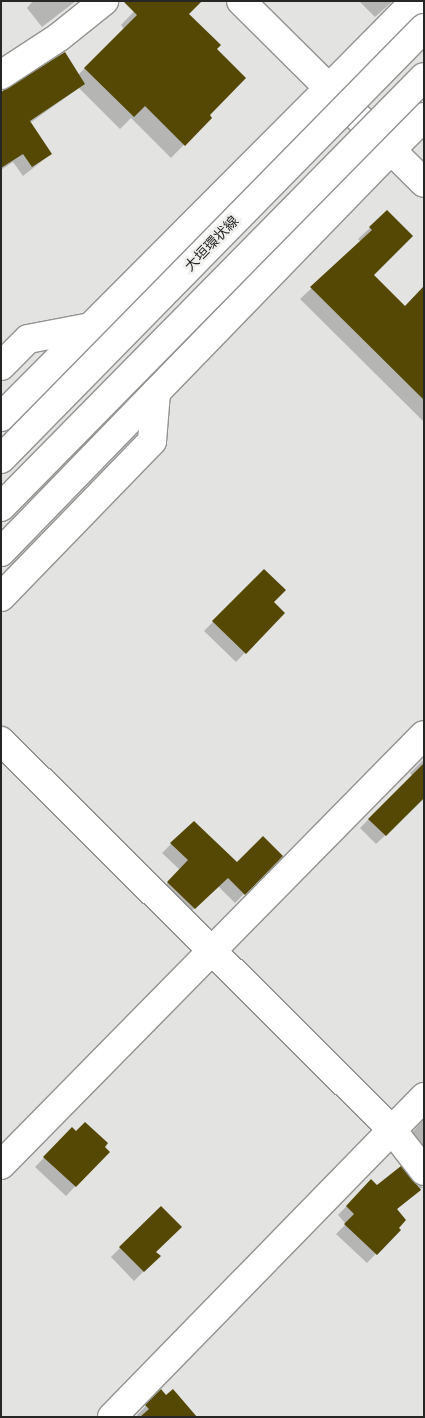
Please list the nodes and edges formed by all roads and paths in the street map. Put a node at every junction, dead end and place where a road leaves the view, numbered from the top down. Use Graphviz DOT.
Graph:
graph roads {
  1 [pos="104,1"];
  2 [pos="241,1"];
  3 [pos="415,1"];
  4 [pos="424,28"];
  5 [pos="1,75"];
  6 [pos="424,77"];
  7 [pos="329,88"];
  8 [pos="424,117"];
  9 [pos="390,151"];
  10 [pos="424,184"];
  11 [pos="91,327"];
  12 [pos="1,366"];
  13 [pos="156,392"];
  14 [pos="1,417"];
  15 [pos="1,459"];
  16 [pos="1,507"];
  17 [pos="1,552"];
  18 [pos="1,597"];
  19 [pos="424,735"];
  20 [pos="1,741"];
  21 [pos="213,951"];
  22 [pos="424,1097"];
  23 [pos="392,1130"];
  24 [pos="1,1165"];
  25 [pos="424,1171"];
  26 [pos="112,1417"];
  1 -- 5 [label="street"];
  2 -- 7 [label="street"];
  3 -- 7 [label="street"];
  4 -- 15 [label="street, 大垣環状線, bridge"];
  6 -- 16 [label="street, bridge"];
  7 -- 9 [label="street"];
  7 -- 11 [label="street"];
  8 -- 9 [label="street"];
  9 -- 10 [label="street"];
  9 -- 13 [label="street"];
  11 -- 12 [label="street"];
  11 -- 14 [label="street"];
  13 -- 17 [label="street"];
  13 -- 18 [label="street"];
  19 -- 21 [label="street"];
  20 -- 21 [label="street"];
  21 -- 23 [label="street"];
  21 -- 24 [label="street"];
  22 -- 23 [label="street"];
  23 -- 25 [label="street"];
  23 -- 26 [label="street"];
}
